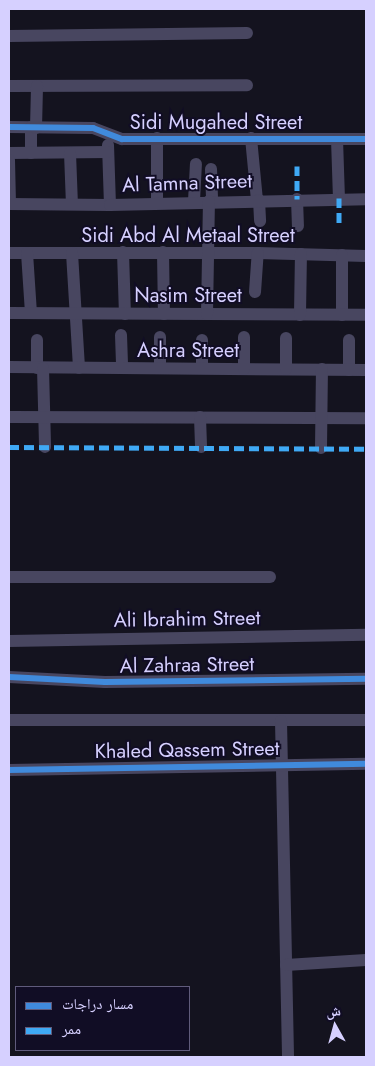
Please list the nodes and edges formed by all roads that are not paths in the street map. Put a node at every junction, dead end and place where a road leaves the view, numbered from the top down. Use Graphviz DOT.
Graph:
graph roads {
  1 [pos="247,33"];
  2 [pos="9,36"];
  3 [pos="247,85"];
  4 [pos="9,86"];
  5 [pos="37,86"];
  6 [pos="9,127"];
  7 [pos="33,127"];
  8 [pos="108,133"];
  9 [pos="157,138"];
  10 [pos="251,138"];
  11 [pos="338,139"];
  12 [pos="366,139"];
  13 [pos="108,152"];
  14 [pos="9,153"];
  15 [pos="31,153"];
  16 [pos="70,153"];
  17 [pos="9,160"];
  18 [pos="196,164"];
  19 [pos="211,169"];
  20 [pos="339,198"];
  21 [pos="297,199"];
  22 [pos="366,199"];
  23 [pos="258,200"];
  24 [pos="194,201"];
  25 [pos="210,201"];
  26 [pos="157,203"];
  27 [pos="10,204"];
  28 [pos="72,204"];
  29 [pos="110,205"];
  30 [pos="260,221"];
  31 [pos="298,226"];
  32 [pos="72,252"];
  33 [pos="122,252"];
  34 [pos="164,252"];
  35 [pos="9,253"];
  36 [pos="27,253"];
  37 [pos="208,253"];
  38 [pos="258,253"];
  39 [pos="301,254"];
  40 [pos="342,256"];
  41 [pos="366,256"];
  42 [pos="255,292"];
  43 [pos="9,313"];
  44 [pos="31,313"];
  45 [pos="77,314"];
  46 [pos="125,314"];
  47 [pos="164,314"];
  48 [pos="208,314"];
  49 [pos="300,314"];
  50 [pos="342,315"];
  51 [pos="366,315"];
  52 [pos="120,335"];
  53 [pos="160,337"];
  54 [pos="244,337"];
  55 [pos="286,338"];
  56 [pos="37,340"];
  57 [pos="202,340"];
  58 [pos="349,340"];
  59 [pos="9,368"];
  60 [pos="40,368"];
  61 [pos="79,368"];
  62 [pos="122,368"];
  63 [pos="160,368"];
  64 [pos="202,368"];
  65 [pos="244,369"];
  66 [pos="286,369"];
  67 [pos="322,369"];
  68 [pos="349,370"];
  69 [pos="366,370"];
  70 [pos="200,416"];
  71 [pos="9,417"];
  72 [pos="44,417"];
  73 [pos="322,417"];
  74 [pos="366,418"];
  75 [pos="201,446"];
  76 [pos="45,448"];
  77 [pos="321,448"];
  78 [pos="9,577"];
  79 [pos="270,577"];
  80 [pos="366,635"];
  81 [pos="9,640"];
  82 [pos="9,677"];
  83 [pos="366,679"];
  84 [pos="9,720"];
  85 [pos="366,720"];
  86 [pos="281,721"];
  87 [pos="366,764"];
  88 [pos="280,765"];
  89 [pos="9,770"];
  90 [pos="366,960"];
  91 [pos="286,965"];
  92 [pos="288,1057"];
  1 -- 2 [label="street"];
  3 -- 5 [label="street"];
  4 -- 5 [label="street"];
  5 -- 7 [label="street"];
  6 -- 7 [label="street, Sidi Mugahed Street"];
  7 -- 8 [label="street, Sidi Mugahed Street"];
  7 -- 15 [label="street"];
  8 -- 9 [label="street, Sidi Mugahed Street"];
  8 -- 13 [label="street"];
  9 -- 10 [label="street, Sidi Mugahed Street"];
  9 -- 26 [label="street"];
  10 -- 11 [label="street, Sidi Mugahed Street"];
  10 -- 23 [label="street"];
  11 -- 12 [label="street, Sidi Mugahed Street"];
  11 -- 20 [label="street"];
  13 -- 16 [label="street"];
  13 -- 29 [label="street"];
  14 -- 15 [label="street"];
  15 -- 16 [label="street"];
  16 -- 28 [label="street"];
  17 -- 27 [label="street"];
  18 -- 24 [label="street"];
  19 -- 25 [label="street"];
  20 -- 21 [label="street, Al Tamna Street"];
  20 -- 22 [label="street, Al Tamna Street"];
  21 -- 23 [label="street, Al Tamna Street"];
  21 -- 31 [label="street"];
  23 -- 25 [label="street, Al Tamna Street"];
  23 -- 30 [label="street"];
  24 -- 25 [label="street, Al Tamna Street"];
  24 -- 26 [label="street, Al Tamna Street"];
  25 -- 37 [label="street"];
  26 -- 29 [label="street, Al Tamna Street"];
  27 -- 28 [label="street, Al Tamna Street"];
  28 -- 29 [label="street, Al Tamna Street"];
  32 -- 33 [label="street, Sidi Abd Al Metaal Street"];
  32 -- 36 [label="street, Sidi Abd Al Metaal Street"];
  32 -- 45 [label="street"];
  33 -- 34 [label="street, Sidi Abd Al Metaal Street"];
  33 -- 46 [label="street"];
  34 -- 37 [label="street, Sidi Abd Al Metaal Street"];
  34 -- 47 [label="street"];
  35 -- 36 [label="street, Sidi Abd Al Metaal Street"];
  36 -- 44 [label="street"];
  37 -- 38 [label="street, Sidi Abd Al Metaal Street"];
  37 -- 48 [label="street"];
  38 -- 39 [label="street, Sidi Abd Al Metaal Street"];
  38 -- 42 [label="street"];
  39 -- 40 [label="street, Sidi Abd Al Metaal Street"];
  39 -- 49 [label="street"];
  40 -- 41 [label="street, Sidi Abd Al Metaal Street"];
  40 -- 50 [label="street"];
  43 -- 44 [label="street, Nasim Street"];
  44 -- 45 [label="street, Nasim Street"];
  45 -- 46 [label="street, Nasim Street"];
  45 -- 61 [label="street"];
  46 -- 47 [label="street, Nasim Street"];
  47 -- 48 [label="street, Nasim Street"];
  48 -- 49 [label="street, Nasim Street"];
  49 -- 50 [label="street, Nasim Street"];
  50 -- 51 [label="street, Nasim Street"];
  52 -- 62 [label="street"];
  53 -- 63 [label="street"];
  54 -- 65 [label="street"];
  55 -- 66 [label="street"];
  56 -- 60 [label="street"];
  57 -- 64 [label="street"];
  58 -- 68 [label="street"];
  59 -- 60 [label="street, Ashra Street"];
  60 -- 61 [label="street, Ashra Street"];
  60 -- 72 [label="street"];
  61 -- 62 [label="street, Ashra Street"];
  62 -- 63 [label="street, Ashra Street"];
  63 -- 64 [label="street, Ashra Street"];
  64 -- 65 [label="street, Ashra Street"];
  65 -- 66 [label="street, Ashra Street"];
  66 -- 67 [label="street, Ashra Street"];
  67 -- 68 [label="street, Ashra Street"];
  67 -- 73 [label="street"];
  68 -- 69 [label="street, Ashra Street"];
  70 -- 72 [label="street"];
  70 -- 73 [label="street"];
  70 -- 75 [label="street"];
  71 -- 72 [label="street"];
  72 -- 76 [label="street"];
  73 -- 74 [label="street"];
  73 -- 77 [label="street"];
  78 -- 79 [label="street"];
  80 -- 81 [label="street, Ali Ibrahim Street"];
  82 -- 83 [label="street, Al Zahraa Street"];
  84 -- 86 [label="street"];
  85 -- 86 [label="street"];
  86 -- 88 [label="street"];
  87 -- 88 [label="street, Khaled Qassem Street"];
  88 -- 89 [label="street, Khaled Qassem Street"];
  88 -- 91 [label="street"];
  90 -- 91 [label="street"];
  91 -- 92 [label="street"];
}
